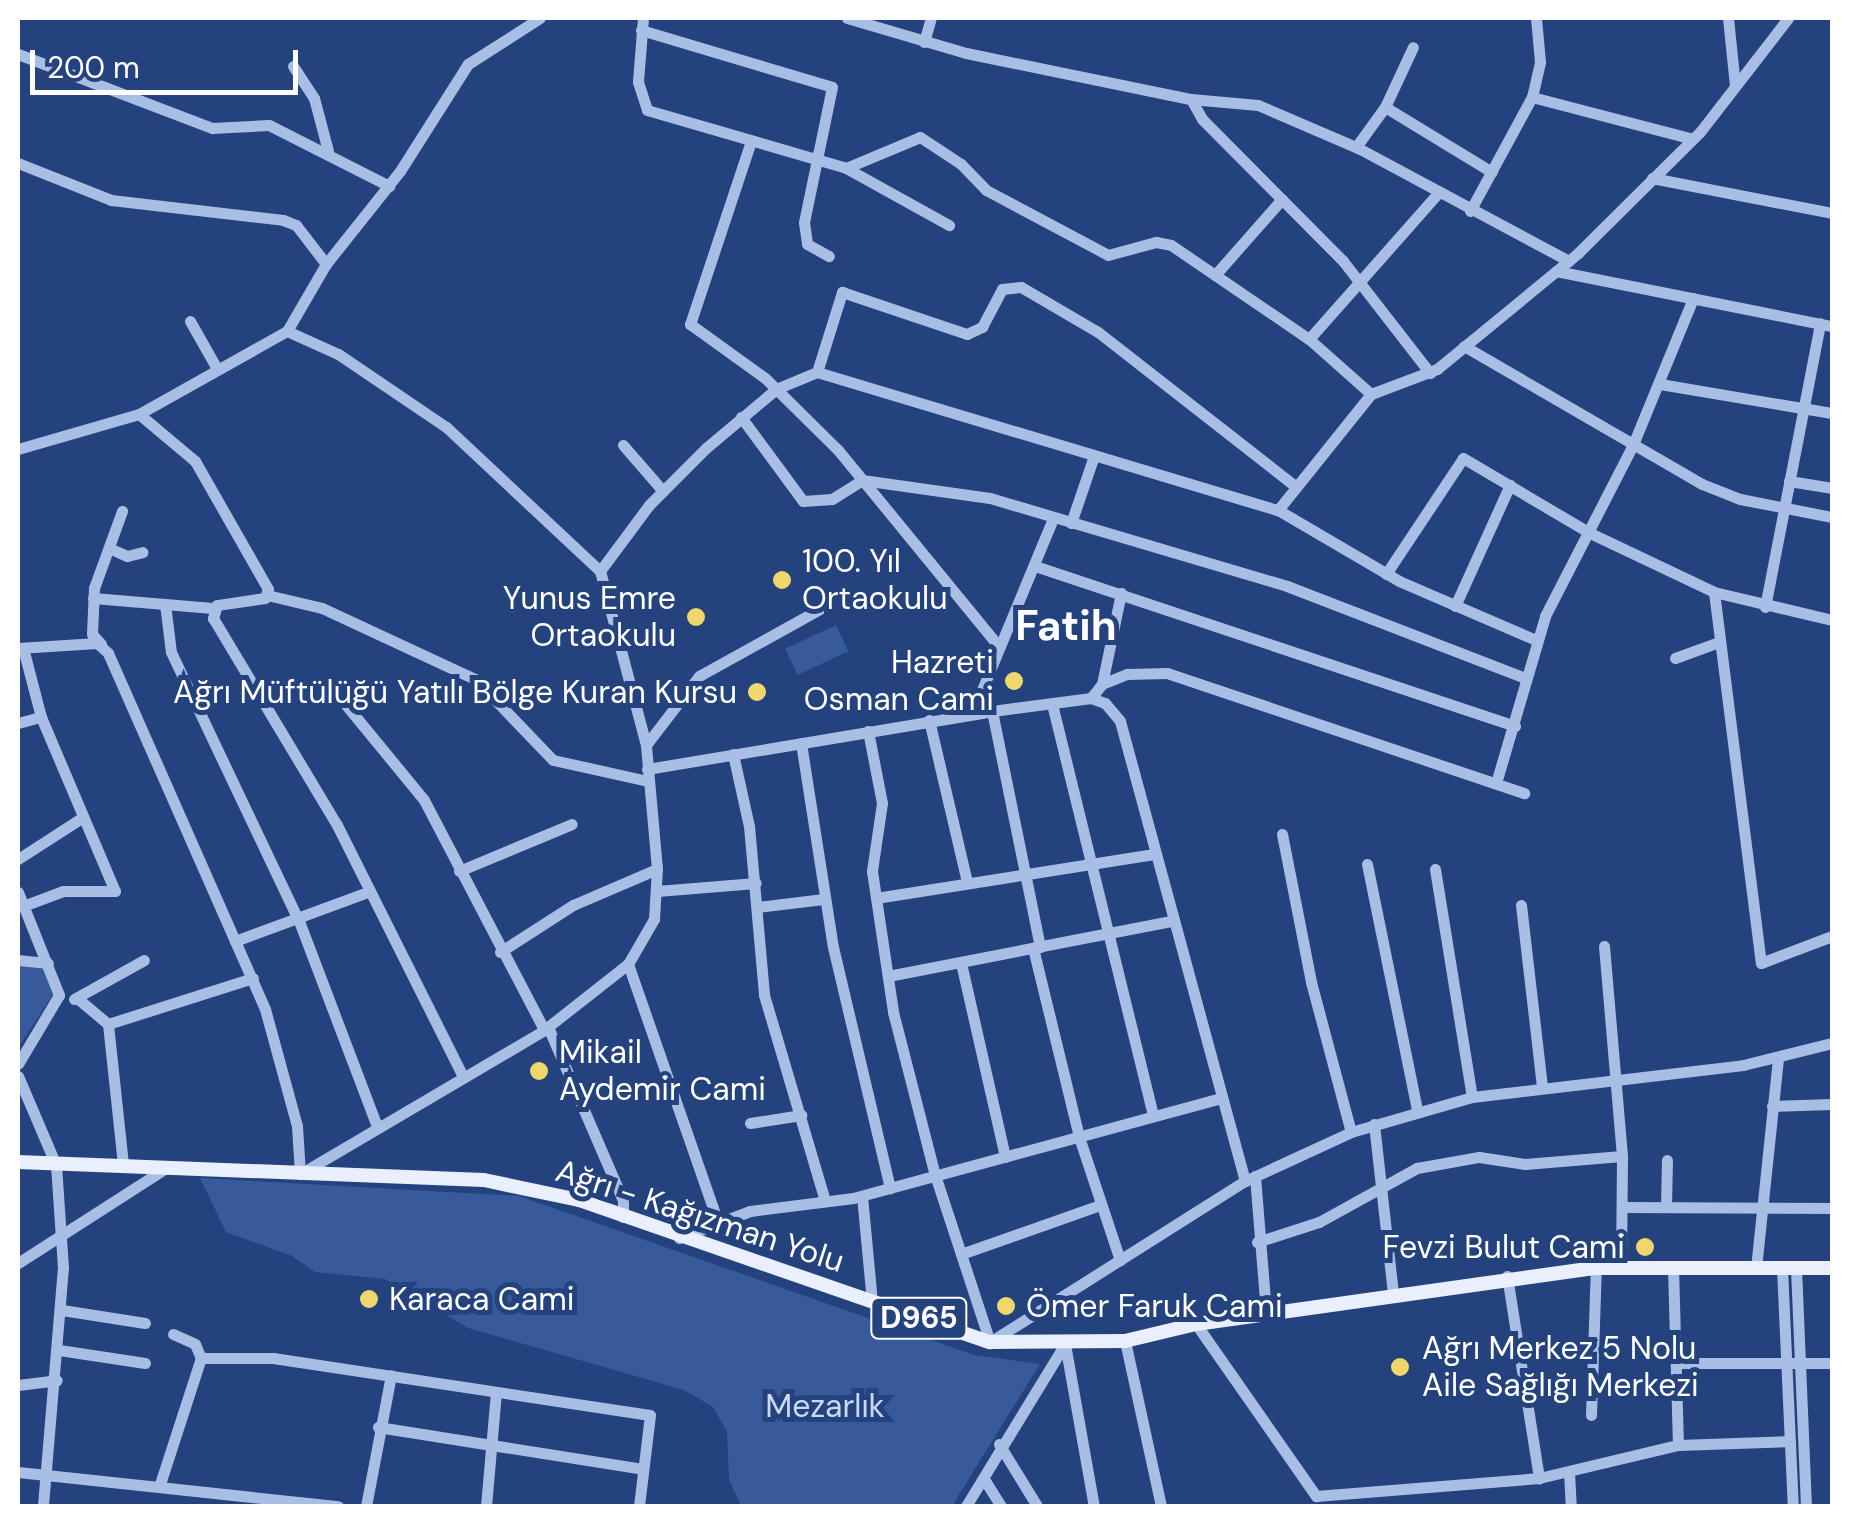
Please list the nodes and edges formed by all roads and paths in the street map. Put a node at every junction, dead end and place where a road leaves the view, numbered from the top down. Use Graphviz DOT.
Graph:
graph roads {
  1 [pos="540,18"];
  2 [pos="846,18"];
  3 [pos="931,18"];
  4 [pos="1536,18"];
  5 [pos="1728,18"];
  6 [pos="1788,18"];
  7 [pos="642,24"];
  8 [pos="924,42"];
  9 [pos="1414,47"];
  10 [pos="18,54"];
  11 [pos="292,66"];
  12 [pos="1735,86"];
  13 [pos="1532,97"];
  14 [pos="1192,99"];
  15 [pos="1385,107"];
  16 [pos="1693,139"];
  17 [pos="750,144"];
  18 [pos="1356,147"];
  19 [pos="328,151"];
  20 [pos="813,159"];
  21 [pos="18,163"];
  22 [pos="846,168"];
  23 [pos="1492,172"];
  24 [pos="1652,178"];
  25 [pos="389,186"];
  26 [pos="1438,193"];
  27 [pos="1282,198"];
  28 [pos="1470,211"];
  29 [pos="1832,213"];
  30 [pos="948,225"];
  31 [pos="829,256"];
  32 [pos="1569,260"];
  33 [pos="326,264"];
  34 [pos="1556,271"];
  35 [pos="1215,275"];
  36 [pos="1361,282"];
  37 [pos="1693,298"];
  38 [pos="190,321"];
  39 [pos="1826,324"];
  40 [pos="287,331"];
  41 [pos="1310,339"];
  42 [pos="1464,346"];
  43 [pos="216,367"];
  44 [pos="817,372"];
  45 [pos="1430,373"];
  46 [pos="1660,384"];
  47 [pos="776,390"];
  48 [pos="1371,394"];
  49 [pos="1803,408"];
  50 [pos="1832,413"];
  51 [pos="139,414"];
  52 [pos="741,416"];
  53 [pos="623,445"];
  54 [pos="1632,447"];
  55 [pos="18,449"];
  56 [pos="1094,456"];
  57 [pos="862,480"];
  58 [pos="1789,481"];
  59 [pos="1294,485"];
  60 [pos="1510,485"];
  61 [pos="1832,488"];
  62 [pos="664,491"];
  63 [pos="1784,508"];
  64 [pos="1278,510"];
  65 [pos="122,511"];
  66 [pos="1832,517"];
  67 [pos="1054,518"];
  68 [pos="1071,523"];
  69 [pos="1590,533"];
  70 [pos="109,548"];
  71 [pos="143,552"];
  72 [pos="1035,566"];
  73 [pos="600,571"];
  74 [pos="1386,574"];
  75 [pos="1714,592"];
  76 [pos="1122,593"];
  77 [pos="267,594"];
  78 [pos="93,598"];
  79 [pos="166,604"];
  80 [pos="829,604"];
  81 [pos="1455,606"];
  82 [pos="1765,607"];
  83 [pos="213,608"];
  84 [pos="1832,620"];
  85 [pos="1536,640"];
  86 [pos="1719,642"];
  87 [pos="101,644"];
  88 [pos="1000,646"];
  89 [pos="20,648"];
  90 [pos="1675,658"];
  91 [pos="1525,678"];
  92 [pos="328,683"];
  93 [pos="1102,684"];
  94 [pos="1092,698"];
  95 [pos="1052,704"];
  96 [pos="992,711"];
  97 [pos="972,714"];
  98 [pos="41,717"];
  99 [pos="929,720"];
  100 [pos="18,723"];
  101 [pos="1515,726"];
  102 [pos="868,731"];
  103 [pos="802,742"];
  104 [pos="646,745"];
  105 [pos="733,754"];
  106 [pos="648,775"];
  107 [pos="1496,783"];
  108 [pos="1524,794"];
  109 [pos="80,819"];
  110 [pos="572,824"];
  111 [pos="1282,834"];
  112 [pos="1153,854"];
  113 [pos="18,860"];
  114 [pos="1088,862"];
  115 [pos="1366,864"];
  116 [pos="1436,869"];
  117 [pos="656,870"];
  118 [pos="1028,870"];
  119 [pos="459,872"];
  120 [pos="968,882"];
  121 [pos="756,883"];
  122 [pos="370,891"];
  123 [pos="657,891"];
  124 [pos="18,892"];
  125 [pos="876,898"];
  126 [pos="824,899"];
  127 [pos="23,906"];
  128 [pos="1521,906"];
  129 [pos="757,908"];
  130 [pos="1170,921"];
  131 [pos="298,922"];
  132 [pos="1104,934"];
  133 [pos="1832,936"];
  134 [pos="235,940"];
  135 [pos="1604,946"];
  136 [pos="1036,948"];
  137 [pos="500,952"];
  138 [pos="18,960"];
  139 [pos="144,960"];
  140 [pos="48,963"];
  141 [pos="961,963"];
  142 [pos="628,964"];
  143 [pos="888,976"];
  144 [pos="254,978"];
  145 [pos="59,995"];
  146 [pos="76,998"];
  147 [pos="108,1024"];
  148 [pos="546,1029"];
  149 [pos="1832,1043"];
  150 [pos="1778,1058"];
  151 [pos="18,1064"];
  152 [pos="18,1076"];
  153 [pos="462,1076"];
  154 [pos="1618,1082"];
  155 [pos="1542,1088"];
  156 [pos="1472,1097"];
  157 [pos="1220,1098"];
  158 [pos="1832,1104"];
  159 [pos="1772,1106"];
  160 [pos="1417,1110"];
  161 [pos="1153,1114"];
  162 [pos="801,1115"];
  163 [pos="750,1123"];
  164 [pos="1374,1124"];
  165 [pos="377,1126"];
  166 [pos="1351,1132"];
  167 [pos="1079,1137"];
  168 [pos="1622,1156"];
  169 [pos="1005,1157"];
  170 [pos="1667,1160"];
  171 [pos="18,1162"];
  172 [pos="56,1164"];
  173 [pos="123,1165"];
  174 [pos="169,1166"];
  175 [pos="300,1174"];
  176 [pos="935,1175"];
  177 [pos="1250,1178"];
  178 [pos="1380,1183"];
  179 [pos="890,1188"];
  180 [pos="862,1196"];
  181 [pos="825,1201"];
  182 [pos="1100,1205"];
  183 [pos="1666,1206"];
  184 [pos="1624,1207"];
  185 [pos="1760,1208"];
  186 [pos="1832,1208"];
  187 [pos="623,1217"];
  188 [pos="717,1220"];
  189 [pos="61,1238"];
  190 [pos="678,1238"];
  191 [pos="1257,1242"];
  192 [pos="961,1254"];
  193 [pos="1120,1260"];
  194 [pos="18,1262"];
  195 [pos="1621,1266"];
  196 [pos="1673,1267"];
  197 [pos="1596,1268"];
  198 [pos="1756,1268"];
  199 [pos="1789,1268"];
  200 [pos="1832,1268"];
  201 [pos="1506,1276"];
  202 [pos="1392,1294"];
  203 [pos="872,1302"];
  204 [pos="62,1310"];
  205 [pos="1266,1313"];
  206 [pos="145,1323"];
  207 [pos="1196,1324"];
  208 [pos="173,1334"];
  209 [pos="1125,1341"];
  210 [pos="990,1342"];
  211 [pos="1065,1344"];
  212 [pos="59,1350"];
  213 [pos="201,1358"];
  214 [pos="1793,1362"];
  215 [pos="146,1363"];
  216 [pos="1678,1363"];
  217 [pos="1832,1363"];
  218 [pos="391,1375"];
  219 [pos="56,1380"];
  220 [pos="18,1385"];
  221 [pos="496,1392"];
  222 [pos="1591,1414"];
  223 [pos="378,1428"];
  224 [pos="1790,1441"];
  225 [pos="492,1444"];
  226 [pos="999,1444"];
  227 [pos="1678,1445"];
  228 [pos="644,1470"];
  229 [pos="18,1472"];
  230 [pos="1570,1472"];
  231 [pos="47,1475"];
  232 [pos="984,1478"];
  233 [pos="1539,1478"];
  234 [pos="158,1487"];
  235 [pos="1315,1502"];
  236 [pos="44,1506"];
  237 [pos="338,1506"];
  238 [pos="366,1506"];
  239 [pos="486,1506"];
  240 [pos="639,1506"];
  241 [pos="966,1506"];
  242 [pos="1001,1506"];
  243 [pos="1038,1506"];
  244 [pos="1094,1506"];
  245 [pos="1161,1506"];
  246 [pos="1571,1506"];
  247 [pos="1792,1506"];
  248 [pos="1806,1506"];
  1 -- 25 [label="street"];
  2 -- 8 [label="street"];
  3 -- 8 [label="street"];
  4 -- 13 [label="street"];
  5 -- 12 [label="street"];
  6 -- 12 [label="street"];
  7 -- 17 [label="street"];
  7 -- 20 [label="street"];
  8 -- 14 [label="street"];
  9 -- 15 [label="street"];
  10 -- 19 [label="street"];
  11 -- 19 [label="street"];
  12 -- 16 [label="street"];
  13 -- 16 [label="street"];
  13 -- 23 [label="street"];
  14 -- 18 [label="street"];
  14 -- 27 [label="street"];
  15 -- 18 [label="street"];
  15 -- 23 [label="street"];
  16 -- 24 [label="street"];
  17 -- 20 [label="street"];
  17 -- 47 [label="street"];
  18 -- 26 [label="street"];
  19 -- 25 [label="street"];
  20 -- 22 [label="street"];
  20 -- 31 [label="street"];
  21 -- 33 [label="street"];
  22 -- 30 [label="street"];
  22 -- 35 [label="street"];
  23 -- 28 [label="street"];
  24 -- 29 [label="street"];
  24 -- 32 [label="street"];
  25 -- 33 [label="street"];
  26 -- 28 [label="street"];
  26 -- 36 [label="street"];
  27 -- 35 [label="street"];
  27 -- 36 [label="street"];
  28 -- 32 [label="street"];
  32 -- 34 [label="street"];
  33 -- 40 [label="street"];
  34 -- 37 [label="street"];
  34 -- 42 [label="street"];
  35 -- 41 [label="street"];
  36 -- 41 [label="street"];
  36 -- 45 [label="street"];
  37 -- 39 [label="street"];
  37 -- 46 [label="street"];
  38 -- 43 [label="street"];
  39 -- 49 [label="street"];
  40 -- 43 [label="street"];
  40 -- 73 [label="street"];
  41 -- 48 [label="street"];
  42 -- 45 [label="street"];
  42 -- 54 [label="street"];
  43 -- 51 [label="street"];
  44 -- 47 [label="street"];
  44 -- 56 [label="street"];
  44 -- 59 [label="street"];
  45 -- 48 [label="street"];
  46 -- 49 [label="street"];
  46 -- 54 [label="street"];
  47 -- 52 [label="street"];
  47 -- 57 [label="street"];
  48 -- 59 [label="street"];
  49 -- 50 [label="street"];
  49 -- 58 [label="street"];
  51 -- 55 [label="street"];
  51 -- 77 [label="street"];
  52 -- 57 [label="street"];
  52 -- 62 [label="street"];
  53 -- 62 [label="street"];
  54 -- 63 [label="street"];
  54 -- 69 [label="street"];
  56 -- 64 [label="street"];
  56 -- 68 [label="street"];
  57 -- 67 [label="street"];
  57 -- 88 [label="street"];
  58 -- 61 [label="street"];
  58 -- 63 [label="street"];
  59 -- 64 [label="street"];
  60 -- 69 [label="street"];
  60 -- 74 [label="street"];
  60 -- 81 [label="street"];
  62 -- 73 [label="street"];
  63 -- 66 [label="street"];
  63 -- 82 [label="street"];
  64 -- 74 [label="street"];
  65 -- 70 [label="street"];
  67 -- 68 [label="street"];
  67 -- 72 [label="street"];
  68 -- 91 [label="street"];
  69 -- 75 [label="street"];
  69 -- 85 [label="street"];
  70 -- 71 [label="street"];
  70 -- 78 [label="street"];
  72 -- 76 [label="street"];
  72 -- 88 [label="street"];
  73 -- 104 [label="street"];
  74 -- 81 [label="street"];
  75 -- 82 [label="street"];
  75 -- 86 [label="street"];
  76 -- 93 [label="street"];
  76 -- 101 [label="street"];
  77 -- 83 [label="street"];
  77 -- 106 [label="street"];
  78 -- 79 [label="street"];
  78 -- 87 [label="street"];
  79 -- 83 [label="street"];
  79 -- 131 [label="street"];
  80 -- 104 [label="street"];
  81 -- 85 [label="street"];
  82 -- 84 [label="street"];
  83 -- 122 [label="street"];
  85 -- 91 [label="street"];
  86 -- 90 [label="street"];
  86 -- 133 [label="street"];
  87 -- 89 [label="street"];
  87 -- 134 [label="street"];
  88 -- 97 [label="street"];
  89 -- 98 [label="street"];
  91 -- 101 [label="street"];
  92 -- 119 [label="street"];
  93 -- 94 [label="street"];
  93 -- 107 [label="street"];
  94 -- 95 [label="street"];
  94 -- 112 [label="street"];
  95 -- 96 [label="street"];
  95 -- 114 [label="street"];
  96 -- 97 [label="street"];
  96 -- 118 [label="street"];
  97 -- 99 [label="street"];
  98 -- 100 [label="street"];
  98 -- 109 [label="street"];
  99 -- 102 [label="street"];
  99 -- 120 [label="street"];
  101 -- 107 [label="street"];
  102 -- 103 [label="street"];
  102 -- 125 [label="street"];
  103 -- 105 [label="street"];
  103 -- 126 [label="street"];
  104 -- 106 [label="street"];
  105 -- 106 [label="street"];
  105 -- 121 [label="street"];
  106 -- 117 [label="street"];
  107 -- 108 [label="street"];
  109 -- 113 [label="street"];
  109 -- 127 [label="street"];
  110 -- 119 [label="street"];
  111 -- 166 [label="street"];
  112 -- 114 [label="street"];
  112 -- 130 [label="street"];
  114 -- 118 [label="street"];
  114 -- 132 [label="street"];
  115 -- 160 [label="street"];
  116 -- 156 [label="street"];
  117 -- 123 [label="street"];
  117 -- 137 [label="street"];
  118 -- 120 [label="street"];
  118 -- 136 [label="street"];
  119 -- 137 [label="street"];
  120 -- 125 [label="street"];
  121 -- 123 [label="street"];
  121 -- 129 [label="street"];
  122 -- 131 [label="street"];
  122 -- 153 [label="street"];
  123 -- 142 [label="street"];
  124 -- 127 [label="street"];
  125 -- 143 [label="street"];
  126 -- 129 [label="street"];
  126 -- 179 [label="street"];
  127 -- 140 [label="street"];
  128 -- 155 [label="street"];
  129 -- 162 [label="street"];
  130 -- 132 [label="street"];
  130 -- 157 [label="street"];
  131 -- 134 [label="street"];
  131 -- 165 [label="street"];
  132 -- 136 [label="street"];
  132 -- 161 [label="street"];
  134 -- 144 [label="street"];
  135 -- 154 [label="street"];
  136 -- 141 [label="street"];
  136 -- 167 [label="street"];
  137 -- 148 [label="street"];
  138 -- 140 [label="street"];
  139 -- 146 [label="street"];
  140 -- 145 [label="street"];
  141 -- 143 [label="street"];
  141 -- 169 [label="street"];
  142 -- 148 [label="street"];
  142 -- 188 [label="street"];
  143 -- 176 [label="street"];
  144 -- 147 [label="street"];
  144 -- 175 [label="street"];
  145 -- 146 [label="street"];
  145 -- 151 [label="street"];
  146 -- 147 [label="street"];
  147 -- 173 [label="street"];
  148 -- 153 [label="street"];
  148 -- 187 [label="street"];
  149 -- 150 [label="street"];
  150 -- 154 [label="street"];
  150 -- 159 [label="street"];
  152 -- 172 [label="street"];
  153 -- 165 [label="street"];
  154 -- 155 [label="street"];
  154 -- 168 [label="street"];
  155 -- 156 [label="street"];
  156 -- 160 [label="street"];
  157 -- 161 [label="street"];
  157 -- 177 [label="street"];
  158 -- 159 [label="street"];
  159 -- 185 [label="street"];
  160 -- 164 [label="street"];
  161 -- 167 [label="street"];
  162 -- 163 [label="street"];
  162 -- 181 [label="street"];
  164 -- 166 [label="street"];
  164 -- 178 [label="street"];
  165 -- 175 [label="street"];
  166 -- 177 [label="street"];
  167 -- 169 [label="street"];
  167 -- 182 [label="street"];
  168 -- 178 [label="street"];
  168 -- 184 [label="street"];
  169 -- 176 [label="street"];
  170 -- 183 [label="street"];
  171 -- 172 [label="main road, Ağrı - Kağızman Yolu / D965"];
  172 -- 173 [label="main road, Ağrı - Kağızman Yolu / D965"];
  172 -- 189 [label="street"];
  173 -- 174 [label="main road, Ağrı - Kağızman Yolu / D965"];
  174 -- 175 [label="main road, Ağrı - Kağızman Yolu / D965"];
  174 -- 189 [label="street"];
  175 -- 187 [label="main road, Ağrı - Kağızman Yolu / D965"];
  176 -- 179 [label="street"];
  176 -- 192 [label="street"];
  177 -- 191 [label="street"];
  177 -- 193 [label="street"];
  178 -- 191 [label="street"];
  178 -- 202 [label="street"];
  179 -- 180 [label="street"];
  180 -- 181 [label="street"];
  180 -- 203 [label="street"];
  181 -- 188 [label="street"];
  182 -- 192 [label="street"];
  182 -- 193 [label="street"];
  183 -- 184 [label="street"];
  183 -- 185 [label="street"];
  184 -- 195 [label="street"];
  185 -- 186 [label="street"];
  185 -- 198 [label="street"];
  187 -- 190 [label="main road, Ağrı - Kağızman Yolu / D965"];
  188 -- 190 [label="street"];
  189 -- 194 [label="street"];
  189 -- 204 [label="street"];
  190 -- 203 [label="main road, Ağrı - Kağızman Yolu / D965"];
  191 -- 205 [label="street"];
  192 -- 210 [label="street"];
  193 -- 210 [label="street"];
  195 -- 196 [label="main road, Ağrı - Kağızman Yolu / D965"];
  195 -- 197 [label="main road, Ağrı - Kağızman Yolu / D965"];
  196 -- 198 [label="main road, Ağrı - Kağızman Yolu / D965"];
  196 -- 216 [label="street"];
  197 -- 201 [label="main road, Ağrı - Kağızman Yolu / D965"];
  197 -- 222 [label="street"];
  198 -- 199 [label="main road, Ağrı - Kağızman Yolu / D965"];
  199 -- 200 [label="main road, Ağrı - Kağızman Yolu / D965"];
  199 -- 214 [label="street"];
  201 -- 202 [label="main road, Ağrı - Kağızman Yolu / D965"];
  201 -- 233 [label="street"];
  202 -- 205 [label="main road, Ağrı - Kağızman Yolu / D965"];
  203 -- 210 [label="main road, Ağrı - Kağızman Yolu / D965"];
  204 -- 206 [label="street"];
  204 -- 212 [label="street"];
  205 -- 207 [label="main road, Ağrı - Kağızman Yolu / D965"];
  207 -- 209 [label="main road, Ağrı - Kağızman Yolu / D965"];
  207 -- 235 [label="street"];
  208 -- 213 [label="street"];
  209 -- 211 [label="main road, Ağrı - Kağızman Yolu / D965"];
  209 -- 245 [label="street"];
  210 -- 211 [label="main road, Ağrı - Kağızman Yolu / D965"];
  211 -- 226 [label="street"];
  211 -- 244 [label="street"];
  212 -- 215 [label="street"];
  212 -- 219 [label="street"];
  213 -- 218 [label="street"];
  213 -- 234 [label="street"];
  214 -- 216 [label="street"];
  214 -- 217 [label="street"];
  214 -- 224 [label="street"];
  214 -- 248 [label="street"];
  216 -- 227 [label="street"];
  218 -- 221 [label="street"];
  218 -- 223 [label="street"];
  219 -- 220 [label="street"];
  219 -- 231 [label="street"];
  221 -- 225 [label="street"];
  221 -- 228 [label="street"];
  223 -- 225 [label="street"];
  223 -- 238 [label="street"];
  224 -- 227 [label="street"];
  224 -- 247 [label="street"];
  225 -- 228 [label="street"];
  225 -- 239 [label="street"];
  226 -- 232 [label="street"];
  226 -- 243 [label="street"];
  227 -- 230 [label="street"];
  228 -- 240 [label="street"];
  229 -- 231 [label="street"];
  230 -- 233 [label="street"];
  230 -- 246 [label="street"];
  231 -- 234 [label="street"];
  231 -- 236 [label="street"];
  232 -- 241 [label="street"];
  232 -- 242 [label="street"];
  233 -- 235 [label="street"];
  234 -- 237 [label="street"];
}
